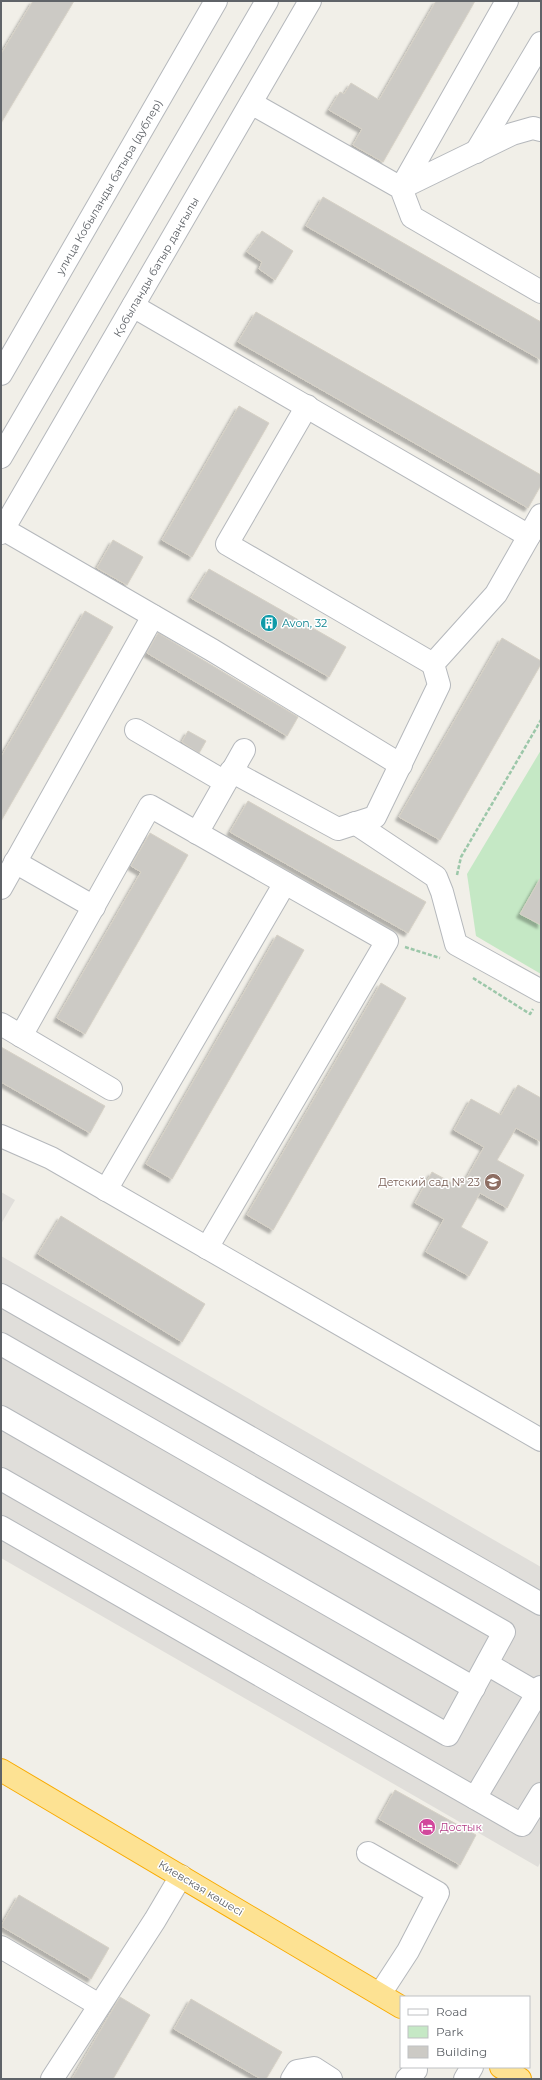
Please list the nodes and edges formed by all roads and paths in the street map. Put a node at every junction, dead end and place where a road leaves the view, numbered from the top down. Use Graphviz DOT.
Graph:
graph roads {
  1 [pos="216,1"];
  2 [pos="267,1"];
  3 [pos="310,1"];
  4 [pos="507,1"];
  5 [pos="541,43"];
  6 [pos="251,103"];
  7 [pos="541,130"];
  8 [pos="476,152"];
  9 [pos="401,188"];
  10 [pos="541,292"];
  11 [pos="133,306"];
  12 [pos="1,374"];
  13 [pos="307,406"];
  14 [pos="1,457"];
  15 [pos="541,515"];
  16 [pos="2,531"];
  17 [pos="529,536"];
  18 [pos="153,616"];
  19 [pos="434,664"];
  20 [pos="541,720"];
  21 [pos="136,730"];
  22 [pos="244,750"];
  23 [pos="401,765"];
  24 [pos="228,776"];
  25 [pos="355,823"];
  26 [pos="197,833"];
  27 [pos="15,862"];
  28 [pos="456,879"];
  29 [pos="285,883"];
  30 [pos="1,888"];
  31 [pos="94,907"];
  32 [pos="387,941"];
  33 [pos="440,950"];
  34 [pos="439,957"];
  35 [pos="446,961"];
  36 [pos="472,978"];
  37 [pos="537,999"];
  38 [pos="1,1024"];
  39 [pos="21,1036"];
  40 [pos="111,1089"];
  41 [pos="1,1136"];
  42 [pos="106,1190"];
  43 [pos="207,1248"];
  44 [pos="1,1295"];
  45 [pos="1,1344"];
  46 [pos="1,1417"];
  47 [pos="541,1440"];
  48 [pos="1,1480"];
  49 [pos="1,1527"];
  50 [pos="541,1604"];
  51 [pos="487,1664"];
  52 [pos="474,1688"];
  53 [pos="539,1690"];
  54 [pos="1,1770"];
  55 [pos="541,1794"];
  56 [pos="475,1798"];
  57 [pos="368,1853"];
  58 [pos="180,1876"];
  59 [pos="1,1947"];
  60 [pos="380,1994"];
  61 [pos="99,2005"];
  62 [pos="400,2006"];
  63 [pos="471,2068"];
  64 [pos="502,2068"];
  65 [pos="52,2079"];
  66 [pos="292,2079"];
  67 [pos="330,2079"];
  68 [pos="465,2079"];
  69 [pos="520,2079"];
  1 -- 12 [label="street, улица Кобыланды батыра (дублер)"];
  2 -- 14 [label="street"];
  3 -- 6 [label="street, Қобыланды батыр даңғылы"];
  4 -- 9 [label="street"];
  5 -- 8 [label="street"];
  6 -- 9 [label="street"];
  6 -- 11 [label="street, Қобыланды батыр даңғылы"];
  7 -- 8 [label="street"];
  8 -- 9 [label="street"];
  9 -- 10 [label="street"];
  11 -- 13 [label="street"];
  11 -- 16 [label="street, Қобыланды батыр даңғылы"];
  13 -- 17 [label="street"];
  13 -- 19 [label="street"];
  15 -- 17 [label="street"];
  16 -- 18 [label="street"];
  17 -- 19 [label="street"];
  18 -- 23 [label="street"];
  18 -- 27 [label="street"];
  19 -- 23 [label="street"];
  20 -- 28 [label="path"];
  21 -- 24 [label="street"];
  22 -- 24 [label="street"];
  23 -- 25 [label="street"];
  24 -- 25 [label="street"];
  24 -- 26 [label="street"];
  25 -- 37 [label="street"];
  26 -- 29 [label="street"];
  26 -- 31 [label="street"];
  27 -- 30 [label="street"];
  27 -- 31 [label="street"];
  29 -- 32 [label="street"];
  29 -- 42 [label="street"];
  31 -- 39 [label="street"];
  32 -- 34 [label="path"];
  32 -- 43 [label="street"];
  33 -- 34 [label="path"];
  34 -- 35 [label="path"];
  36 -- 37 [label="path"];
  38 -- 39 [label="street"];
  39 -- 40 [label="street"];
  41 -- 42 [label="street"];
  42 -- 43 [label="street"];
  43 -- 47 [label="street"];
  44 -- 50 [label="street"];
  45 -- 51 [label="street"];
  46 -- 52 [label="street"];
  48 -- 52 [label="street"];
  49 -- 56 [label="street"];
  51 -- 52 [label="street"];
  51 -- 53 [label="street"];
  53 -- 56 [label="street"];
  54 -- 58 [label="highway, Киевская көшесі"];
  55 -- 56 [label="street"];
  57 -- 60 [label="street"];
  58 -- 60 [label="highway, Киевская көшесі"];
  58 -- 61 [label="street"];
  59 -- 61 [label="street"];
  60 -- 62 [label="highway, Киевская көшесі"];
  61 -- 65 [label="street"];
  63 -- 68 [label="street"];
  64 -- 69 [label="highway"];
  66 -- 67 [label="street"];
}
